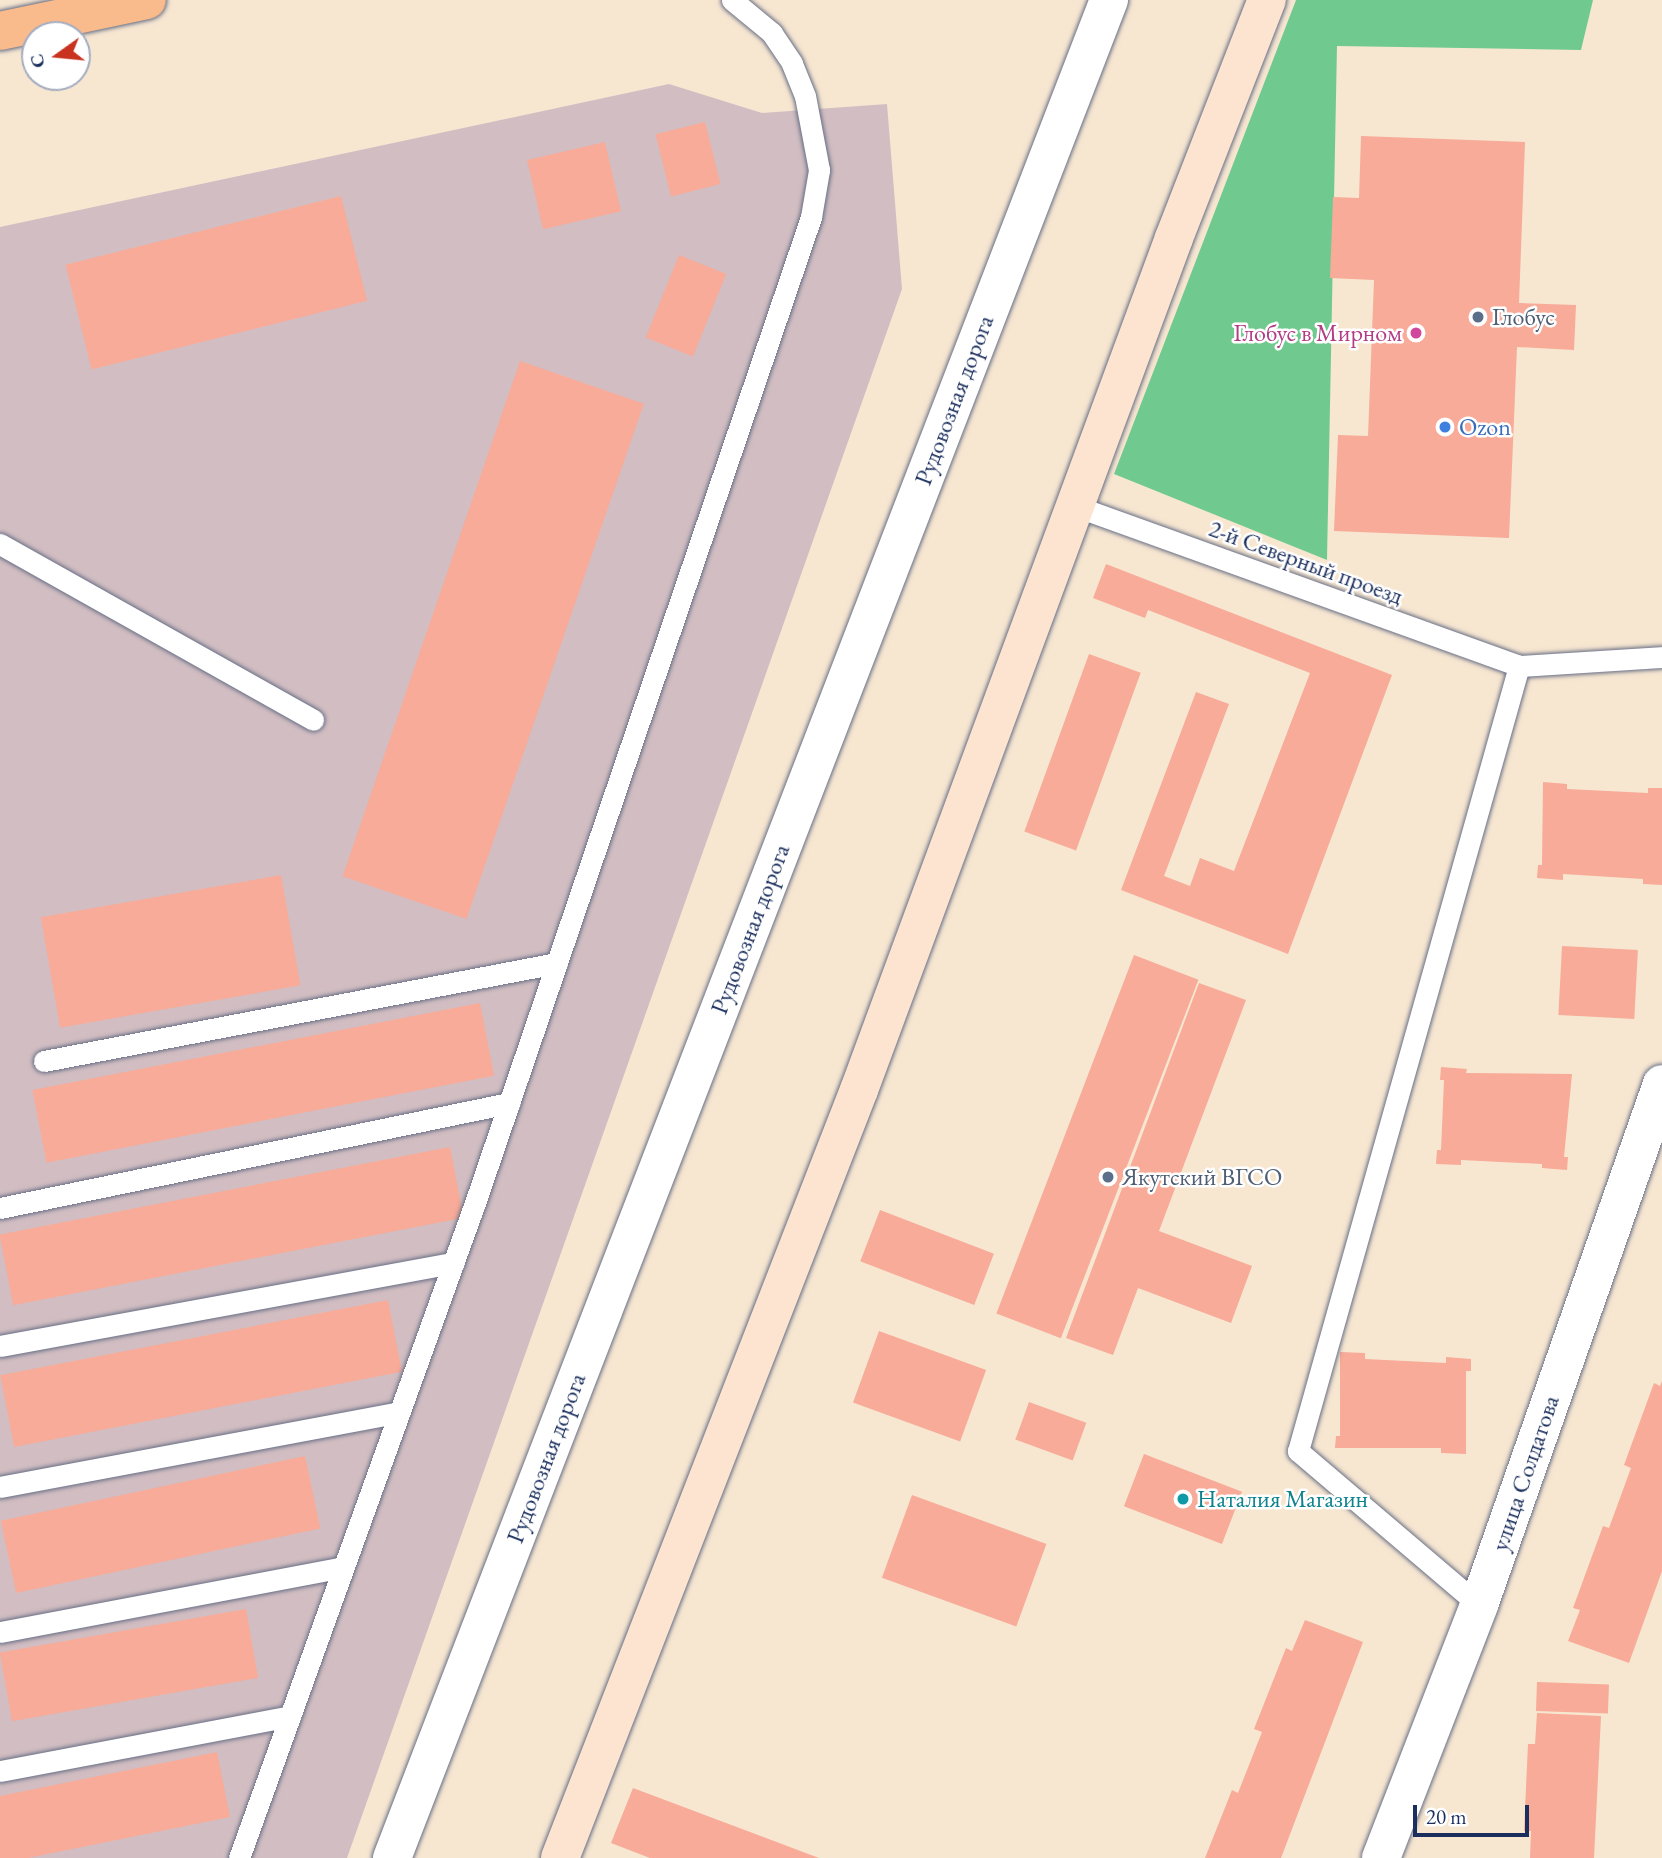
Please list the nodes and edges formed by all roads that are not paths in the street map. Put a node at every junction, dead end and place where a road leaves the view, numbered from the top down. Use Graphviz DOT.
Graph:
graph roads {
  1 [pos="147,0"];
  2 [pos="732,0"];
  3 [pos="1109,0"];
  4 [pos="1267,0"];
  5 [pos="0,32"];
  6 [pos="1075,506"];
  7 [pos="0,544"];
  8 [pos="1662,657"];
  9 [pos="1519,667"];
  10 [pos="313,720"];
  11 [pos="557,963"];
  12 [pos="44,1061"];
  13 [pos="1662,1084"];
  14 [pos="509,1103"];
  15 [pos="0,1208"];
  16 [pos="453,1263"];
  17 [pos="0,1346"];
  18 [pos="399,1412"];
  19 [pos="0,1487"];
  20 [pos="344,1567"];
  21 [pos="1479,1605"];
  22 [pos="0,1632"];
  23 [pos="290,1716"];
  24 [pos="0,1770"];
  25 [pos="239,1858"];
  26 [pos="392,1858"];
  27 [pos="560,1858"];
  28 [pos="1381,1858"];
  1 -- 5 [label="main road"];
  2 -- 11 [label="lane"];
  3 -- 26 [label="street, Рудовозная дорога"];
  4 -- 6 [label="street"];
  6 -- 9 [label="lane, 2-й Северный проезд"];
  6 -- 27 [label="street"];
  7 -- 10 [label="lane"];
  8 -- 9 [label="lane"];
  9 -- 21 [label="lane"];
  11 -- 12 [label="lane"];
  11 -- 14 [label="lane"];
  13 -- 21 [label="street, улица Солдатова"];
  14 -- 15 [label="lane"];
  14 -- 16 [label="lane"];
  16 -- 17 [label="lane"];
  16 -- 18 [label="lane"];
  18 -- 19 [label="lane"];
  18 -- 20 [label="lane"];
  20 -- 22 [label="lane"];
  20 -- 23 [label="lane"];
  21 -- 28 [label="street, улица Солдатова"];
  23 -- 24 [label="lane"];
  23 -- 25 [label="lane"];
}
